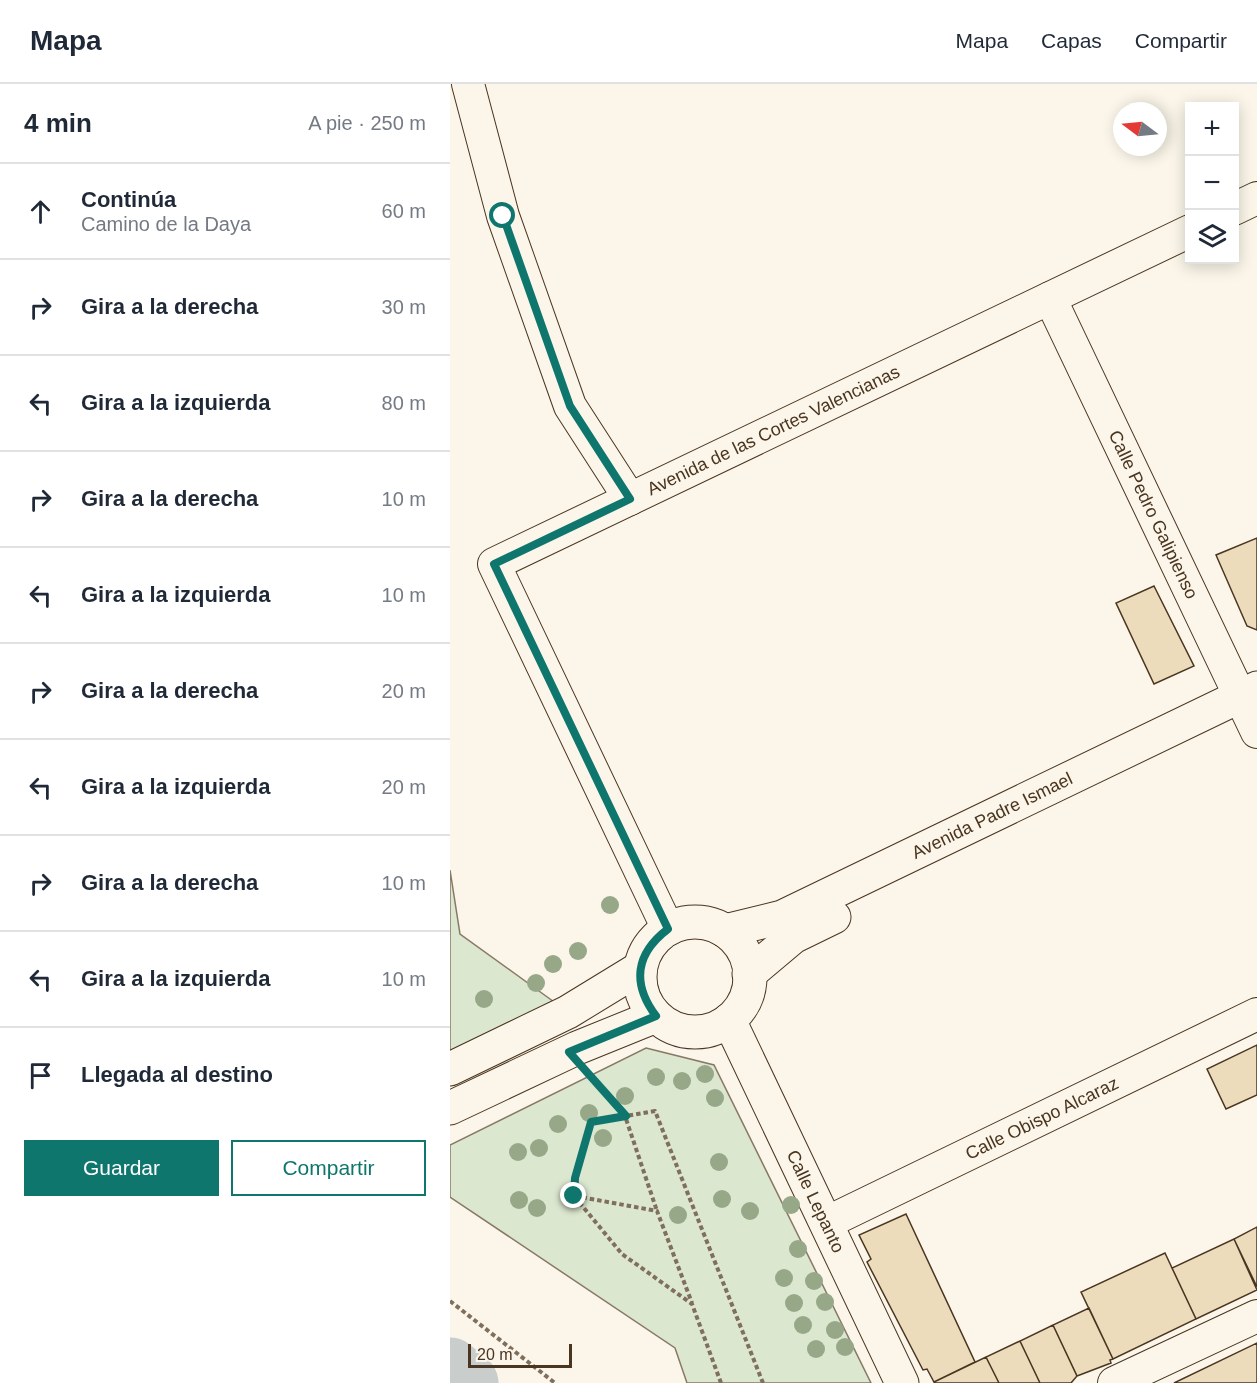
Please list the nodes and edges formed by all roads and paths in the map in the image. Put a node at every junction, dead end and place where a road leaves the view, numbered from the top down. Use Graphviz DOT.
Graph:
graph roads {
  1 [pos="468,84"];
  2 [pos="1257,198"];
  3 [pos="1239,207"];
  4 [pos="1185,233"];
  5 [pos="1050,298"];
  6 [pos="630,499"];
  7 [pos="1252,710"];
  8 [pos="668,929"];
  9 [pos="725,931"];
  10 [pos="640,968"];
  11 [pos="749,974"];
  12 [pos="1257,1014"];
  13 [pos="656,1016"];
  14 [pos="729,1020"];
  15 [pos="569,1052"];
  16 [pos="450,1069"];
  17 [pos="450,1108"];
  18 [pos="626,1116"];
  19 [pos="574,1196"];
  20 [pos="657,1211"];
  21 [pos="826,1223"];
  22 [pos="450,1301"];
  23 [pos="692,1304"];
  24 [pos="1257,1316"];
  25 [pos="555,1383"];
  26 [pos="721,1383"];
  27 [pos="764,1383"];
  28 [pos="902,1383"];
  29 [pos="1114,1383"];
  1 -- 6 [label="street"];
  2 -- 3 [label="street"];
  4 -- 5 [label="street, Avenida de las Cortes Valencianas"];
  5 -- 6 [label="street, Avenida de las Cortes Valencianas"];
  5 -- 7 [label="street, Calle Pedro Galipienso"];
  6 -- 8 [label="street, Avenida de las Cortes Valencianas"];
  7 -- 9 [label="main road, Avenida Padre Ismael"];
  7 -- 11 [label="main road, Avenida Padre Ismael"];
  8 -- 9 [label="main road"];
  8 -- 10 [label="main road"];
  9 -- 11 [label="main road"];
  10 -- 13 [label="main road"];
  10 -- 16 [label="main road"];
  11 -- 14 [label="main road"];
  12 -- 21 [label="street, Calle Obispo Alcaraz"];
  13 -- 14 [label="main road"];
  13 -- 15 [label="main road"];
  14 -- 21 [label="main road, Calle Lepanto"];
  15 -- 17 [label="main road"];
  15 -- 18 [label="path"];
  18 -- 19 [label="path"];
  18 -- 20 [label="path"];
  18 -- 27 [label="path"];
  19 -- 20 [label="path"];
  19 -- 23 [label="path"];
  20 -- 23 [label="path"];
  21 -- 28 [label="main road, Calle Lepanto"];
  22 -- 25 [label="path"];
  23 -- 26 [label="path"];
  24 -- 29 [label="street"];
}
